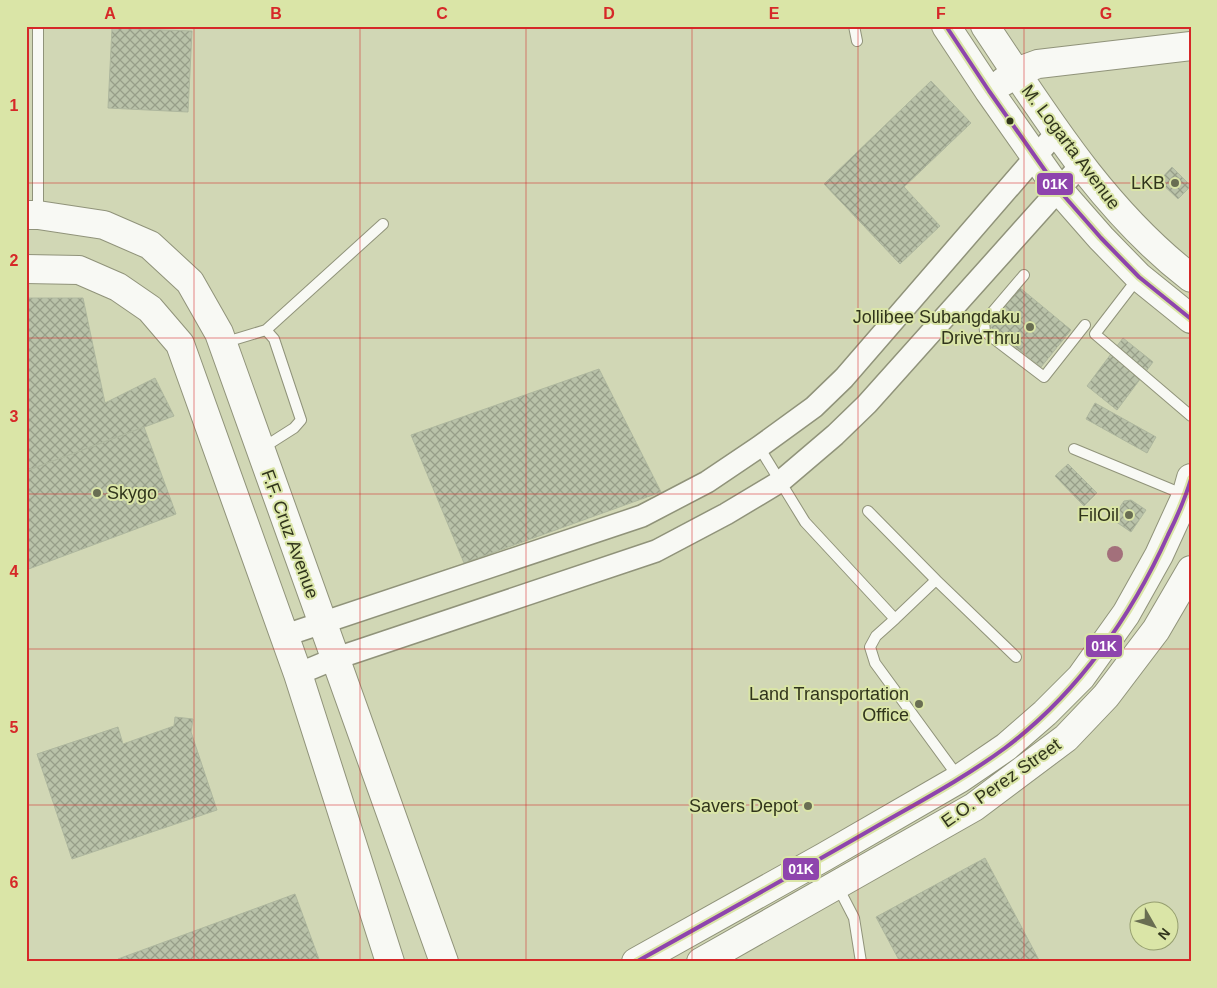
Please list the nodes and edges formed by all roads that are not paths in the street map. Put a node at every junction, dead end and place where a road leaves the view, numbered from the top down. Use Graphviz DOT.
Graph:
graph roads {
  1 [pos="38,26"];
  2 [pos="854,26"];
  3 [pos="946,26"];
  4 [pos="985,26"];
  5 [pos="857,41"];
  6 [pos="1191,46"];
  7 [pos="1016,72"];
  8 [pos="989,91"];
  9 [pos="1057,132"];
  10 [pos="1034,156"];
  11 [pos="1080,165"];
  12 [pos="1058,189"];
  13 [pos="32,215"];
  14 [pos="383,224"];
  15 [pos="26,270"];
  16 [pos="1024,275"];
  17 [pos="1139,277"];
  18 [pos="1191,278"];
  19 [pos="1191,319"];
  20 [pos="1085,325"];
  21 [pos="266,330"];
  22 [pos="222,343"];
  23 [pos="1191,416"];
  24 [pos="759,447"];
  25 [pos="260,449"];
  26 [pos="1074,449"];
  27 [pos="781,481"];
  28 [pos="1189,490"];
  29 [pos="868,511"];
  30 [pos="1191,570"];
  31 [pos="936,580"];
  32 [pos="895,619"];
  33 [pos="322,622"];
  34 [pos="283,636"];
  35 [pos="1016,657"];
  36 [pos="334,658"];
  37 [pos="298,674"];
  38 [pos="959,779"];
  39 [pos="887,820"];
  40 [pos="903,849"];
  41 [pos="837,886"];
  42 [pos="390,962"];
  43 [pos="444,962"];
  44 [pos="636,962"];
  45 [pos="701,962"];
  46 [pos="861,962"];
  1 -- 13 [label="lane"];
  2 -- 5 [label="lane"];
  3 -- 8 [label="main road, M. Logarta Avenue"];
  4 -- 7 [label="main road, M. Logarta Avenue"];
  6 -- 7 [label="main road"];
  7 -- 8 [label="main road"];
  7 -- 9 [label="main road, M. Logarta Avenue"];
  8 -- 10 [label="main road, M. Logarta Avenue"];
  9 -- 10 [label="street"];
  9 -- 11 [label="main road, M. Logarta Avenue"];
  10 -- 12 [label="main road, M. Logarta Avenue"];
  10 -- 24 [label="street"];
  11 -- 12 [label="street"];
  11 -- 18 [label="main road, M. Logarta Avenue"];
  12 -- 17 [label="main road, M. Logarta Avenue"];
  12 -- 27 [label="street"];
  13 -- 22 [label="main road, F.F. Cruz Avenue"];
  14 -- 21 [label="lane"];
  15 -- 34 [label="main road"];
  16 -- 20 [label="lane"];
  17 -- 19 [label="main road, M. Logarta Avenue"];
  17 -- 23 [label="lane"];
  21 -- 22 [label="lane"];
  21 -- 25 [label="lane"];
  22 -- 25 [label="main road, F.F. Cruz Avenue"];
  24 -- 27 [label="lane"];
  24 -- 33 [label="street"];
  25 -- 33 [label="main road, F.F. Cruz Avenue"];
  26 -- 28 [label="lane"];
  27 -- 32 [label="lane"];
  27 -- 36 [label="street"];
  28 -- 38 [label="main road, E.O. Perez Street"];
  29 -- 31 [label="lane"];
  30 -- 40 [label="main road, E.O. Perez Street"];
  31 -- 32 [label="lane"];
  31 -- 35 [label="lane"];
  32 -- 38 [label="lane"];
  33 -- 34 [label="street"];
  33 -- 36 [label="main road, F.F. Cruz Avenue"];
  34 -- 37 [label="main road"];
  36 -- 37 [label="street"];
  36 -- 43 [label="main road, F.F. Cruz Avenue"];
  37 -- 42 [label="main road"];
  38 -- 39 [label="main road, E.O. Perez Street"];
  39 -- 40 [label="main road"];
  39 -- 44 [label="main road, E.O. Perez Street"];
  40 -- 41 [label="main road, E.O. Perez Street"];
  41 -- 45 [label="main road, E.O. Perez Street"];
  41 -- 46 [label="lane"];
}
